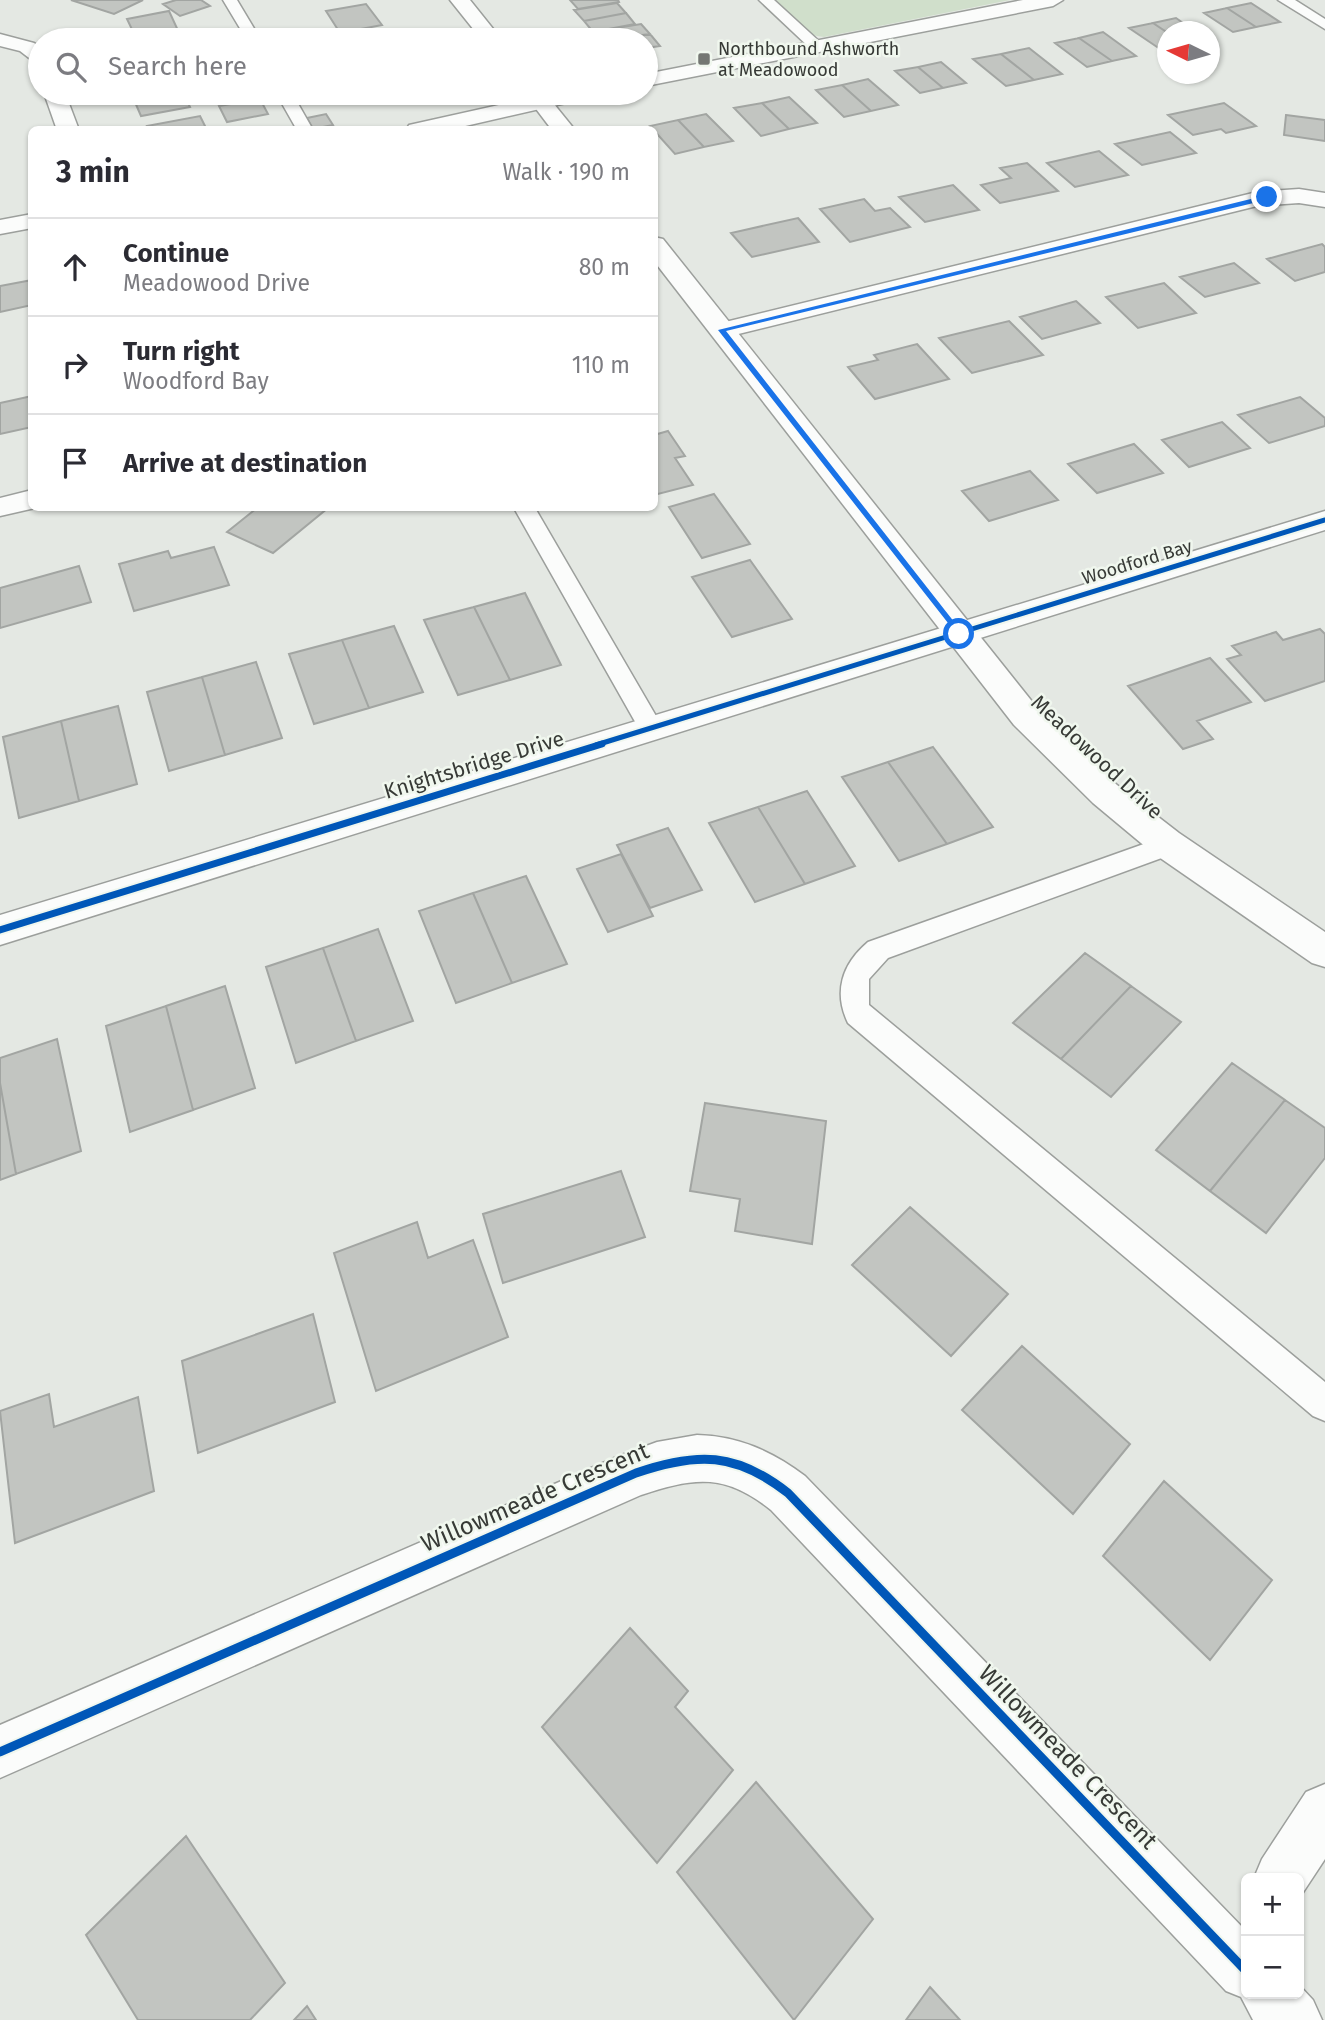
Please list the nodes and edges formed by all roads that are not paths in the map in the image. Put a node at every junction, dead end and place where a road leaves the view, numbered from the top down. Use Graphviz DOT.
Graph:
graph roads {
  1 [pos="230,0"];
  2 [pos="460,0"];
  3 [pos="766,0"];
  4 [pos="1053,0"];
  5 [pos="1285,0"];
  6 [pos="1325,25"];
  7 [pos="247,28"];
  8 [pos="482,28"];
  9 [pos="0,40"];
  10 [pos="816,46"];
  11 [pos="28,50"];
  12 [pos="658,78"];
  13 [pos="59,105"];
  14 [pos="291,105"];
  15 [pos="508,105"];
  16 [pos="544,105"];
  17 [pos="67,126"];
  18 [pos="303,126"];
  19 [pos="432,126"];
  20 [pos="561,126"];
  21 [pos="1325,200"];
  22 [pos="28,222"];
  23 [pos="0,227"];
  24 [pos="658,249"];
  25 [pos="722,330"];
  26 [pos="28,500"];
  27 [pos="0,507"];
  28 [pos="526,511"];
  29 [pos="1325,520"];
  30 [pos="959,634"];
  31 [pos="651,728"];
  32 [pos="1169,845"];
  33 [pos="0,930"];
  34 [pos="1325,952"];
  35 [pos="1325,1404"];
  36 [pos="0,1752"];
  37 [pos="1325,1811"];
  38 [pos="1284,1873"];
  39 [pos="1241,1956"];
  40 [pos="1276,1999"];
  41 [pos="1293,2020"];
  1 -- 7 [label="lane"];
  2 -- 8 [label="street"];
  3 -- 10 [label="lane"];
  4 -- 10 [label="street"];
  5 -- 6 [label="lane"];
  9 -- 11 [label="street"];
  10 -- 12 [label="street"];
  13 -- 17 [label="street"];
  14 -- 18 [label="lane"];
  15 -- 19 [label="street"];
  16 -- 20 [label="street"];
  21 -- 25 [label="street"];
  22 -- 23 [label="street"];
  24 -- 25 [label="street, Meadowood Drive"];
  25 -- 30 [label="street, Meadowood Drive"];
  26 -- 27 [label="street"];
  28 -- 31 [label="lane"];
  29 -- 30 [label="street, Woodford Bay"];
  30 -- 31 [label="street, Knightsbridge Drive"];
  30 -- 32 [label="street, Meadowood Drive"];
  31 -- 33 [label="street, Knightsbridge Drive"];
  32 -- 34 [label="street, Meadowood Drive"];
  32 -- 35 [label="lane"];
  36 -- 39 [label="street, Willowmeade Crescent"];
  37 -- 38 [label="street"];
  40 -- 41 [label="street, Willowmeade Crescent"];
}
